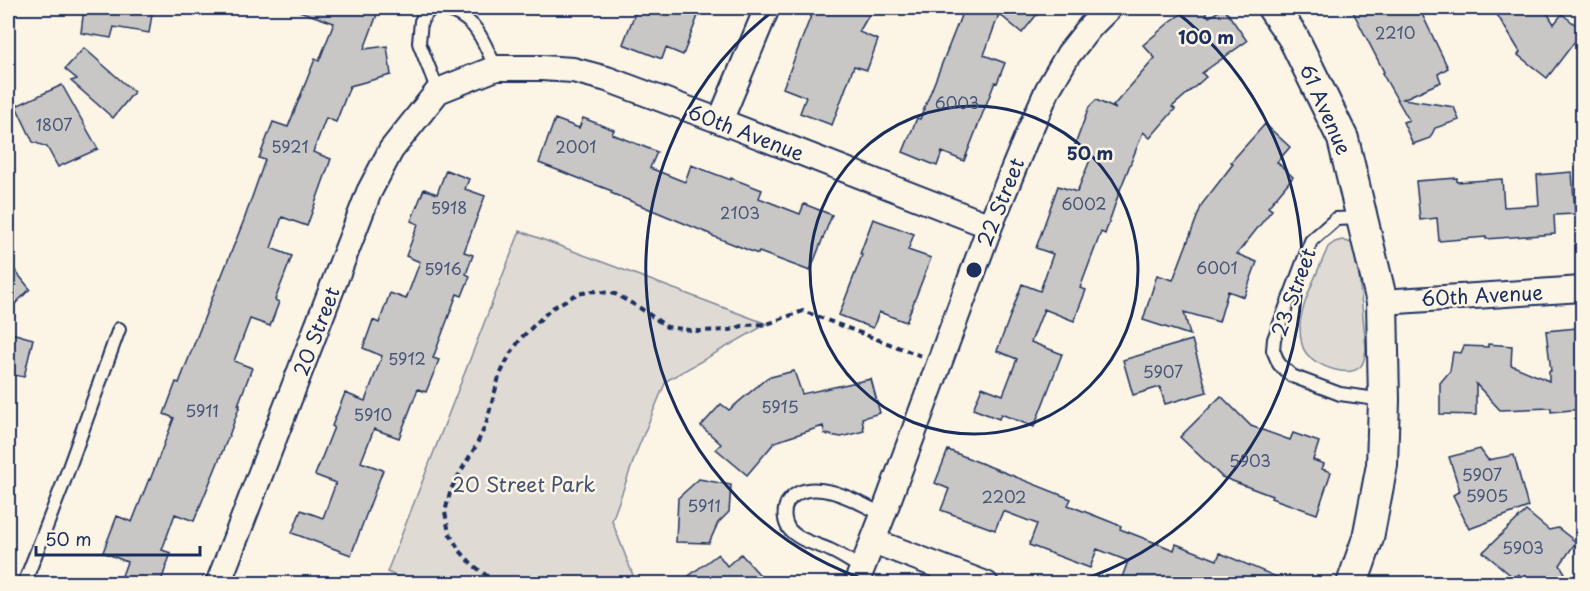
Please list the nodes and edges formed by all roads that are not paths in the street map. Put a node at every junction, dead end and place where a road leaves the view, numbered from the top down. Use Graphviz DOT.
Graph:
graph roads {
  1 [pos="442,8"];
  2 [pos="767,8"];
  3 [pos="1110,8"];
  4 [pos="1273,8"];
  5 [pos="496,68"];
  6 [pos="438,91"];
  7 [pos="720,121"];
  8 [pos="1363,218"];
  9 [pos="990,226"];
  10 [pos="1582,290"];
  11 [pos="1382,302"];
  12 [pos="119,329"];
  13 [pos="1384,400"];
  14 [pos="883,515"];
  15 [pos="873,541"];
  16 [pos="859,576"];
  17 [pos="24,584"];
  18 [pos="218,584"];
  19 [pos="986,584"];
  20 [pos="1352,584"];
  1 -- 5 [label="lane"];
  1 -- 6 [label="lane"];
  2 -- 7 [label="street"];
  3 -- 9 [label="street, 22 Street"];
  4 -- 8 [label="street, 61 Avenue"];
  5 -- 6 [label="street, 20 Street"];
  5 -- 7 [label="street, 60th Avenue"];
  6 -- 18 [label="street, 20 Street"];
  7 -- 9 [label="street, 60th Avenue"];
  8 -- 11 [label="street"];
  8 -- 13 [label="lane, 23 Street"];
  9 -- 14 [label="street, 22 Street"];
  10 -- 11 [label="street, 60th Avenue"];
  11 -- 13 [label="street"];
  12 -- 17 [label="lane"];
  13 -- 20 [label="street"];
  14 -- 15 [label="street, 22 Street"];
  14 -- 16 [label="lane, 22 Street"];
  15 -- 16 [label="street, 22 Street"];
  15 -- 19 [label="street"];
}
